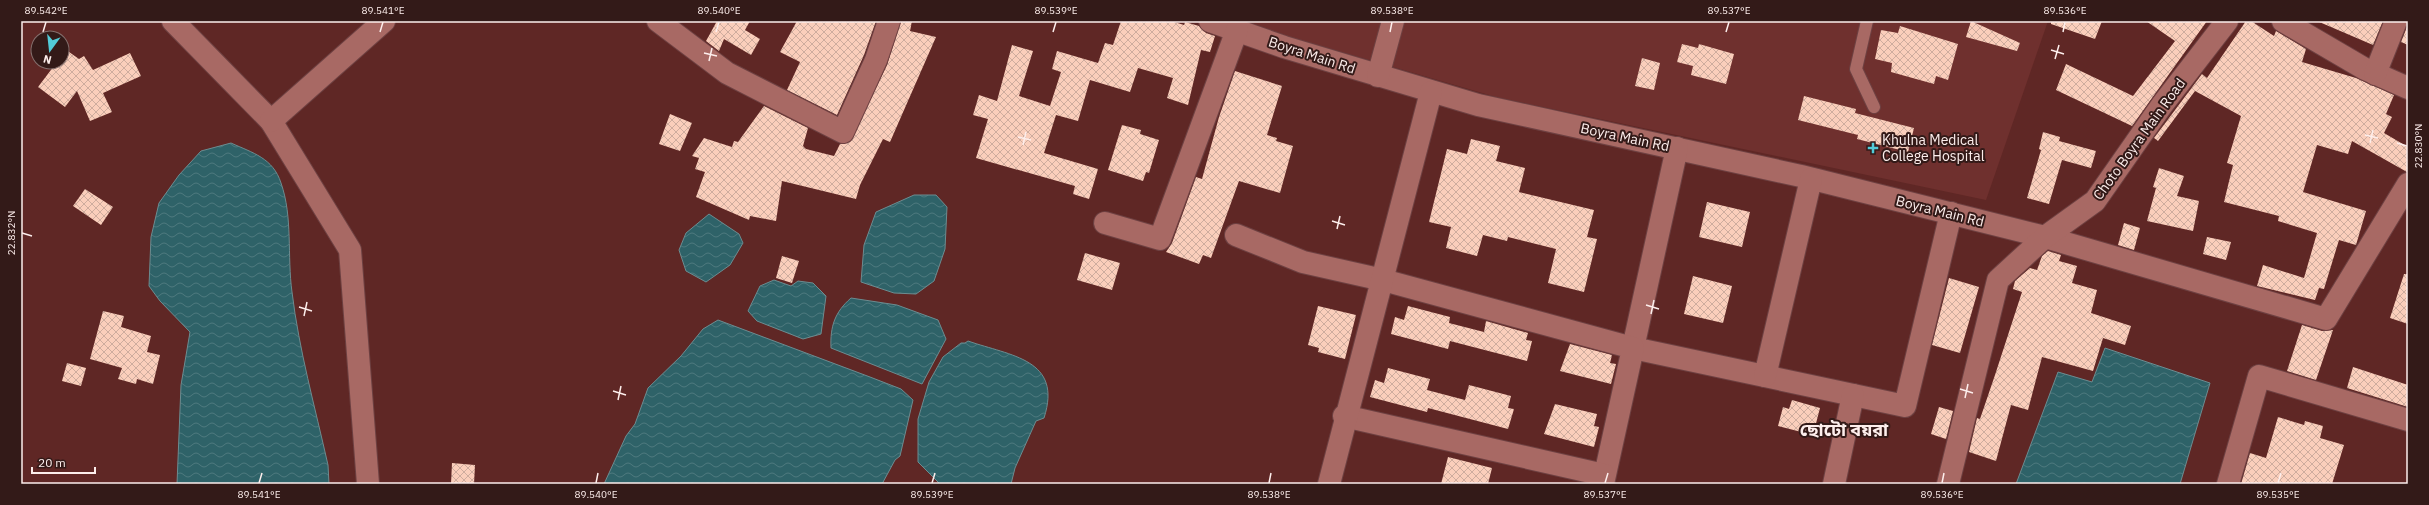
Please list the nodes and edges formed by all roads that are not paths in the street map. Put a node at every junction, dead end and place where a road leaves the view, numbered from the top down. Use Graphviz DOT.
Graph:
graph roads {
  1 [pos="173,21"];
  2 [pos="384,21"];
  3 [pos="658,21"];
  4 [pos="889,21"];
  5 [pos="1210,21"];
  6 [pos="1393,21"];
  7 [pos="1867,21"];
  8 [pos="2228,21"];
  9 [pos="2284,21"];
  10 [pos="2396,21"];
  11 [pos="1237,30"];
  12 [pos="2375,74"];
  13 [pos="1378,76"];
  14 [pos="2408,88"];
  15 [pos="1431,92"];
  16 [pos="1874,107"];
  17 [pos="271,121"];
  18 [pos="1677,148"];
  19 [pos="1811,179"];
  20 [pos="2408,184"];
  21 [pos="1951,213"];
  22 [pos="1105,223"];
  23 [pos="1236,235"];
  24 [pos="2045,236"];
  25 [pos="1383,280"];
  26 [pos="1633,348"];
  27 [pos="1764,376"];
  28 [pos="1853,395"];
  29 [pos="1344,416"];
  30 [pos="2408,420"];
  31 [pos="1604,480"];
  32 [pos="368,484"];
  33 [pos="1329,484"];
  34 [pos="1834,484"];
  35 [pos="1948,484"];
  36 [pos="2228,484"];
  1 -- 17 [label="street"];
  2 -- 17 [label="street"];
  3 -- 4 [label="street"];
  5 -- 11 [label="street, Boyra Main Rd"];
  6 -- 13 [label="street"];
  7 -- 16 [label="lane"];
  8 -- 24 [label="street, Choto Boyra Main Road"];
  9 -- 12 [label="street"];
  10 -- 12 [label="street"];
  11 -- 13 [label="street, Boyra Main Rd"];
  11 -- 22 [label="street"];
  12 -- 14 [label="street"];
  13 -- 15 [label="street, Boyra Main Rd"];
  15 -- 18 [label="street, Boyra Main Rd"];
  15 -- 25 [label="street"];
  17 -- 32 [label="street"];
  18 -- 19 [label="street, Boyra Main Rd"];
  18 -- 26 [label="street"];
  19 -- 21 [label="street, Boyra Main Rd"];
  19 -- 27 [label="street"];
  20 -- 24 [label="street, Boyra Main Rd"];
  21 -- 24 [label="street, Boyra Main Rd"];
  21 -- 28 [label="street"];
  23 -- 25 [label="street"];
  24 -- 35 [label="street, Choto Boyra Main Road"];
  25 -- 26 [label="street"];
  25 -- 29 [label="street"];
  26 -- 27 [label="street"];
  26 -- 31 [label="street"];
  27 -- 28 [label="street"];
  28 -- 34 [label="street"];
  29 -- 31 [label="street"];
  29 -- 33 [label="street"];
  30 -- 36 [label="street"];
}
